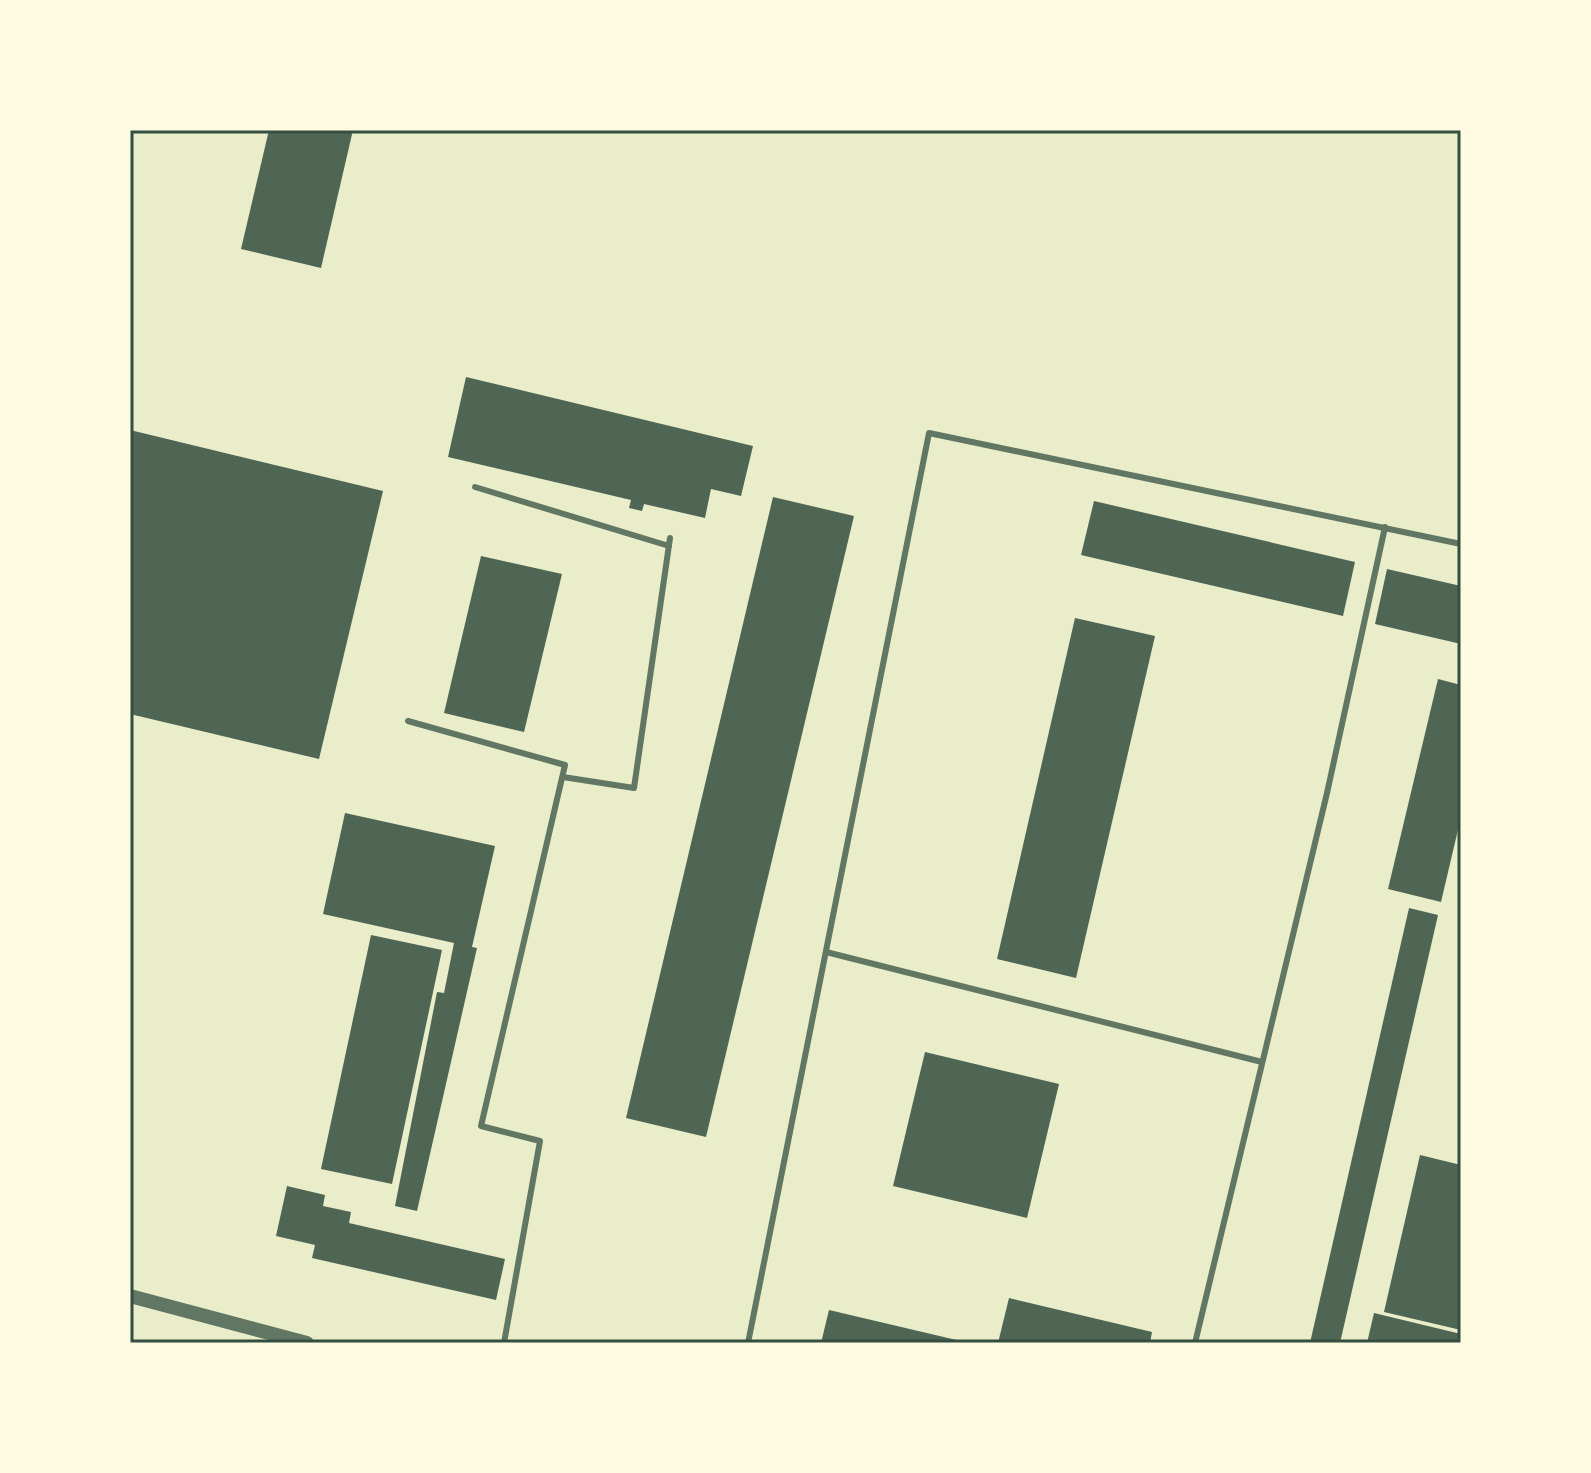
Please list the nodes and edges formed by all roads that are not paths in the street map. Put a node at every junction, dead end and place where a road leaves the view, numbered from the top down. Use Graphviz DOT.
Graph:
graph roads {
  1 [pos="475,487"];
  2 [pos="1385,527"];
  3 [pos="670,538"];
  4 [pos="1461,544"];
  5 [pos="669,546"];
  6 [pos="408,721"];
  7 [pos="563,777"];
  8 [pos="826,952"];
  9 [pos="1262,1062"];
  10 [pos="130,1296"];
  11 [pos="307,1343"];
  12 [pos="504,1343"];
  13 [pos="748,1343"];
  14 [pos="1195,1343"];
  1 -- 5 [label="lane"];
  2 -- 4 [label="lane"];
  2 -- 8 [label="lane"];
  2 -- 9 [label="lane"];
  3 -- 5 [label="lane"];
  5 -- 7 [label="lane"];
  6 -- 7 [label="lane"];
  7 -- 12 [label="lane"];
  8 -- 9 [label="lane"];
  8 -- 13 [label="lane"];
  9 -- 14 [label="lane"];
  10 -- 11 [label="street"];
}
